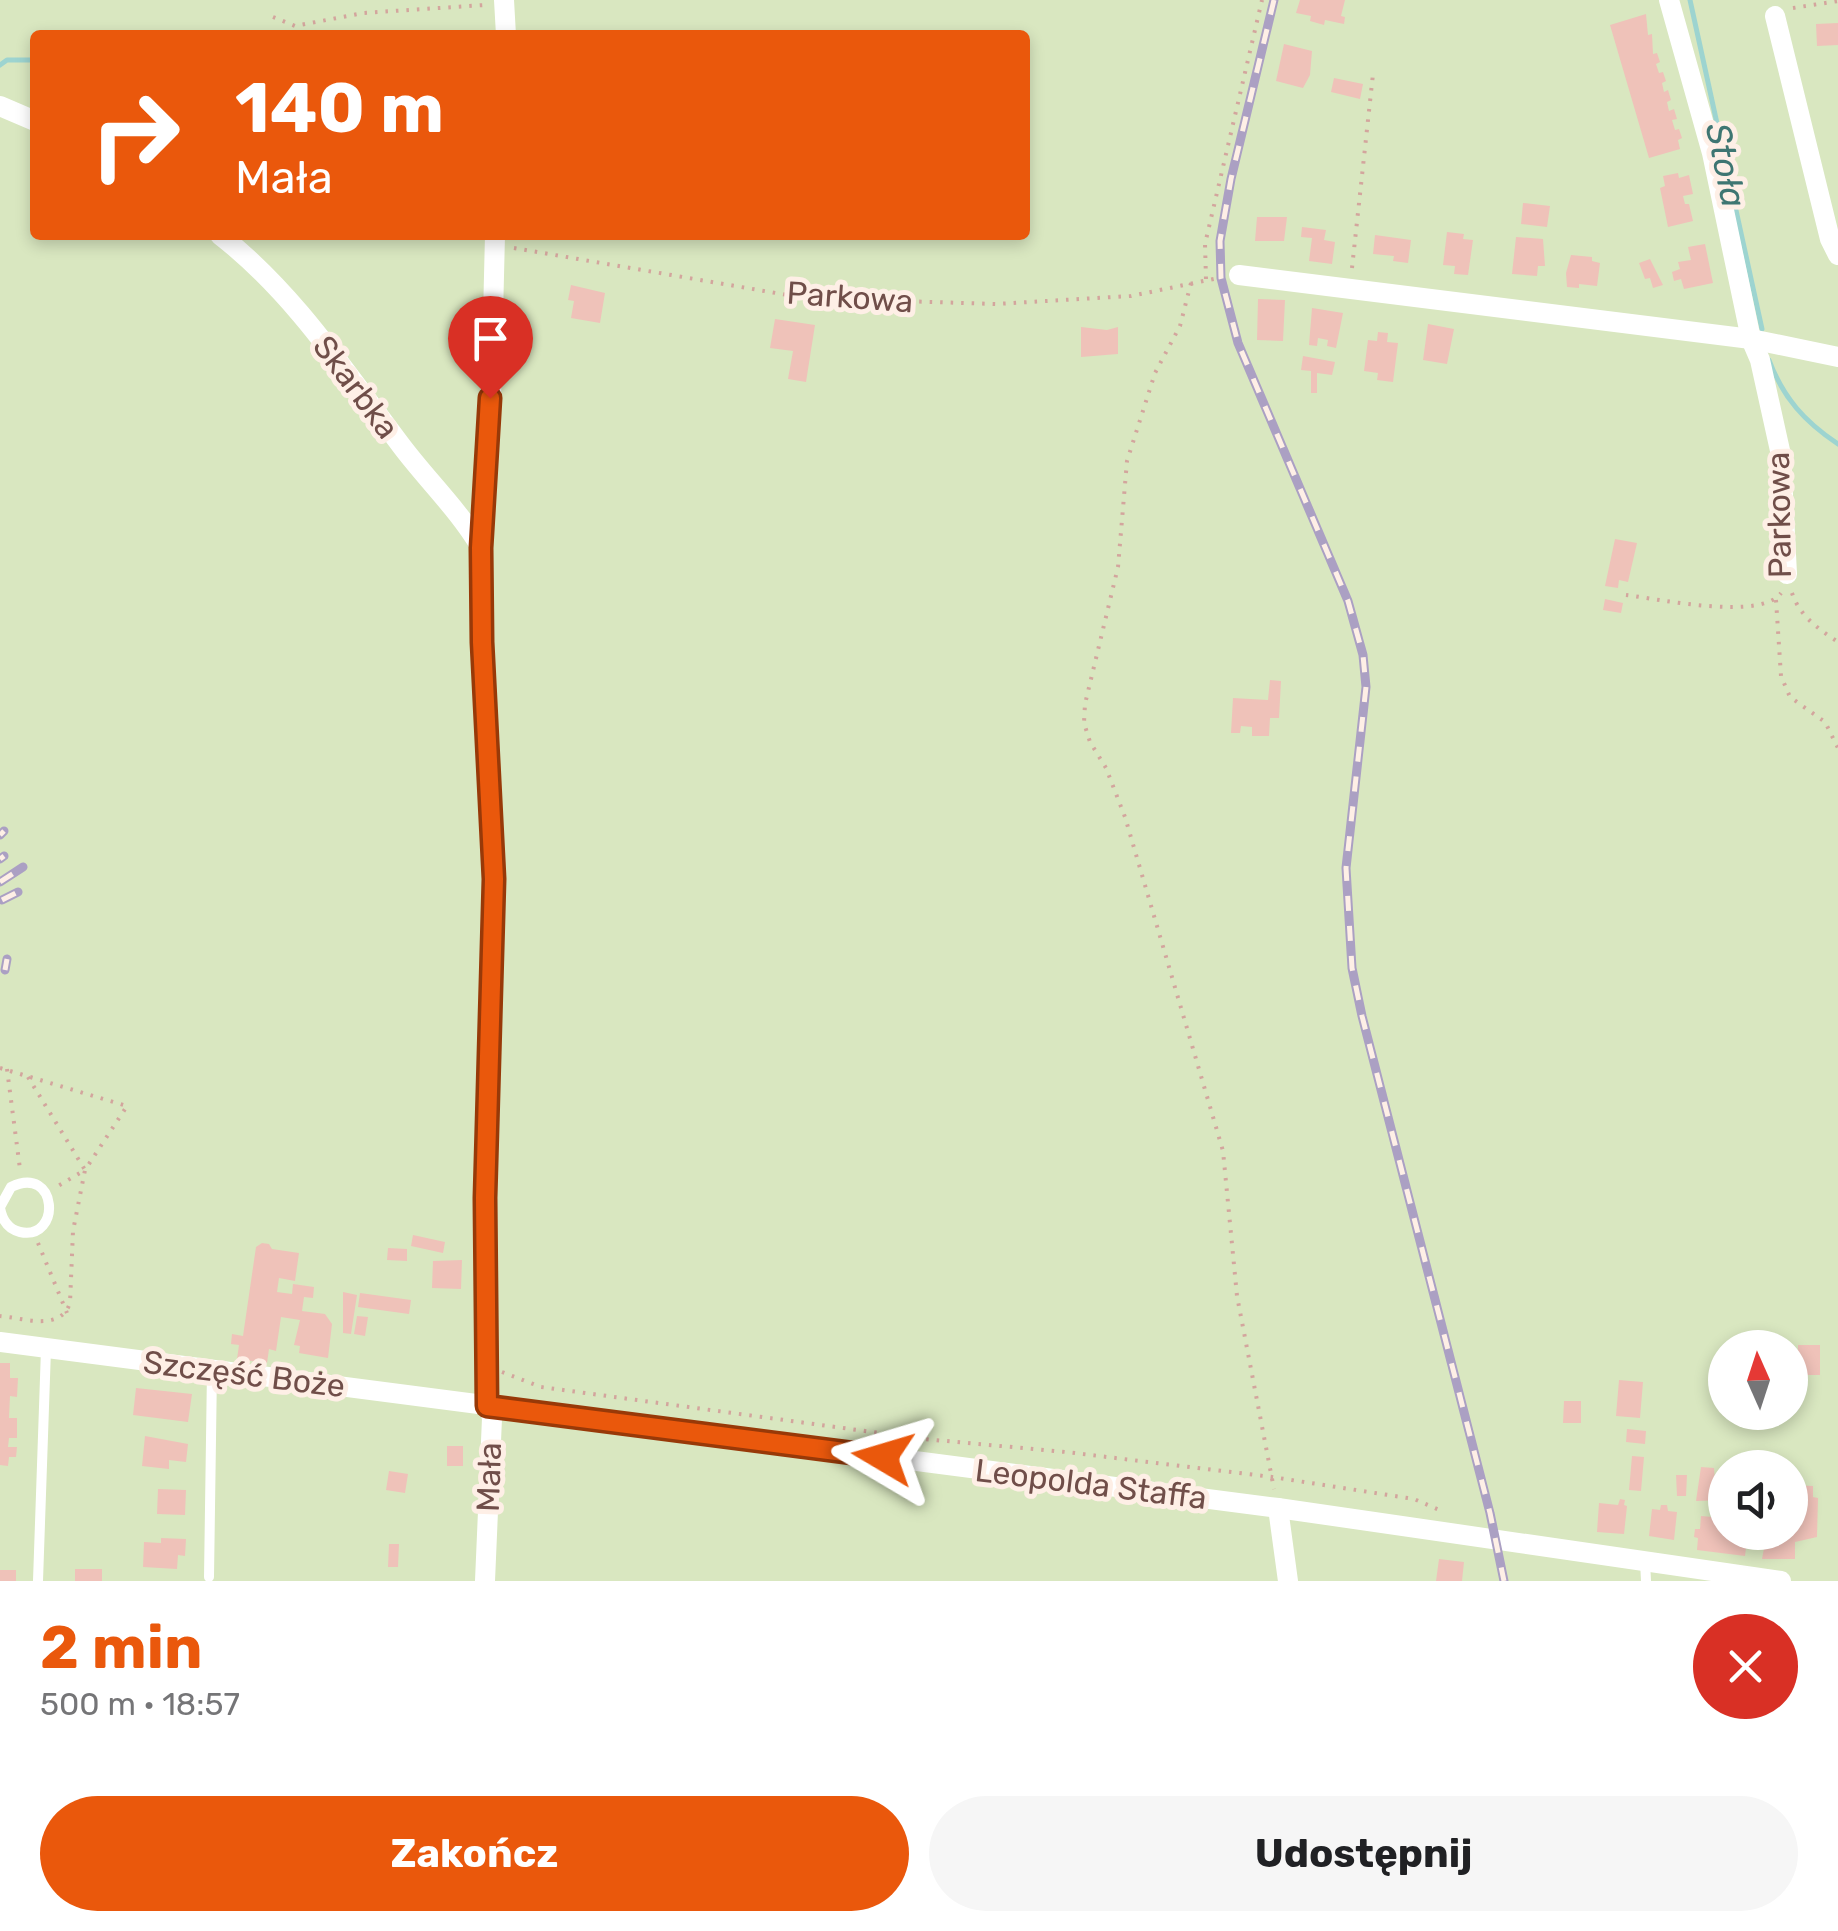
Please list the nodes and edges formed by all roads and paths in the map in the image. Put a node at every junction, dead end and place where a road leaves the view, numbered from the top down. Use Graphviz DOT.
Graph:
graph roads {
  1 [pos="1262,0"];
  2 [pos="1670,0"];
  3 [pos="1838,1"];
  4 [pos="504,3"];
  5 [pos="1775,16"];
  6 [pos="273,18"];
  7 [pos="506,30"];
  8 [pos="1372,74"];
  9 [pos="0,106"];
  10 [pos="30,119"];
  11 [pos="226,240"];
  12 [pos="495,240"];
  13 [pos="1838,255"];
  14 [pos="1238,275"];
  15 [pos="1191,283"];
  16 [pos="1350,287"];
  17 [pos="1751,340"];
  18 [pos="1838,357"];
  19 [pos="481,548"];
  20 [pos="1787,574"];
  21 [pos="1626,595"];
  22 [pos="1776,600"];
  23 [pos="1838,642"];
  24 [pos="1838,748"];
  25 [pos="3,1068"];
  26 [pos="26,1075"];
  27 [pos="85,1170"];
  28 [pos="22,1183"];
  29 [pos="46,1195"];
  30 [pos="0,1212"];
  31 [pos="34,1230"];
  32 [pos="67,1312"];
  33 [pos="0,1316"];
  34 [pos="0,1342"];
  35 [pos="46,1349"];
  36 [pos="486,1368"];
  37 [pos="212,1370"];
  38 [pos="487,1406"];
  39 [pos="1272,1477"];
  40 [pos="1278,1508"];
  41 [pos="1454,1534"];
  42 [pos="1646,1571"];
  43 [pos="210,1577"];
  44 [pos="38,1581"];
  45 [pos="486,1581"];
  46 [pos="1288,1581"];
  47 [pos="1781,1581"];
  1 -- 15 [label="path, Parkowa"];
  2 -- 17 [label="street, Parkowa"];
  3 -- 5 [label="path"];
  4 -- 6 [label="path"];
  4 -- 7 [label="street"];
  5 -- 13 [label="street"];
  8 -- 16 [label="path"];
  9 -- 10 [label="street"];
  11 -- 19 [label="street, Skarbka"];
  12 -- 15 [label="path, Parkowa"];
  12 -- 19 [label="street, Mała"];
  14 -- 16 [label="street"];
  15 -- 39 [label="path"];
  16 -- 17 [label="street"];
  17 -- 18 [label="street"];
  17 -- 20 [label="street, Parkowa"];
  19 -- 36 [label="street, Mała"];
  20 -- 22 [label="path, Parkowa"];
  20 -- 23 [label="path"];
  21 -- 22 [label="path, Parkowa"];
  22 -- 24 [label="path"];
  25 -- 26 [label="path"];
  25 -- 28 [label="path"];
  26 -- 27 [label="path"];
  26 -- 27 [label="path"];
  27 -- 29 [label="path"];
  27 -- 32 [label="path"];
  28 -- 29 [label="lane"];
  28 -- 30 [label="lane"];
  29 -- 31 [label="lane"];
  30 -- 31 [label="lane"];
  31 -- 32 [label="path"];
  32 -- 33 [label="path"];
  34 -- 35 [label="street, Szczęść Boże"];
  35 -- 37 [label="street, Szczęść Boże"];
  35 -- 44 [label="lane"];
  36 -- 38 [label="street, Mała"];
  36 -- 39 [label="path"];
  37 -- 38 [label="street, Szczęść Boże"];
  37 -- 43 [label="lane"];
  38 -- 40 [label="street, Leopolda Staffa"];
  38 -- 45 [label="street, Mała"];
  39 -- 40 [label="path"];
  39 -- 41 [label="path"];
  40 -- 41 [label="street, Leopolda Staffa"];
  40 -- 46 [label="street"];
  41 -- 42 [label="street, Leopolda Staffa"];
  42 -- 47 [label="street, Leopolda Staffa"];
}
